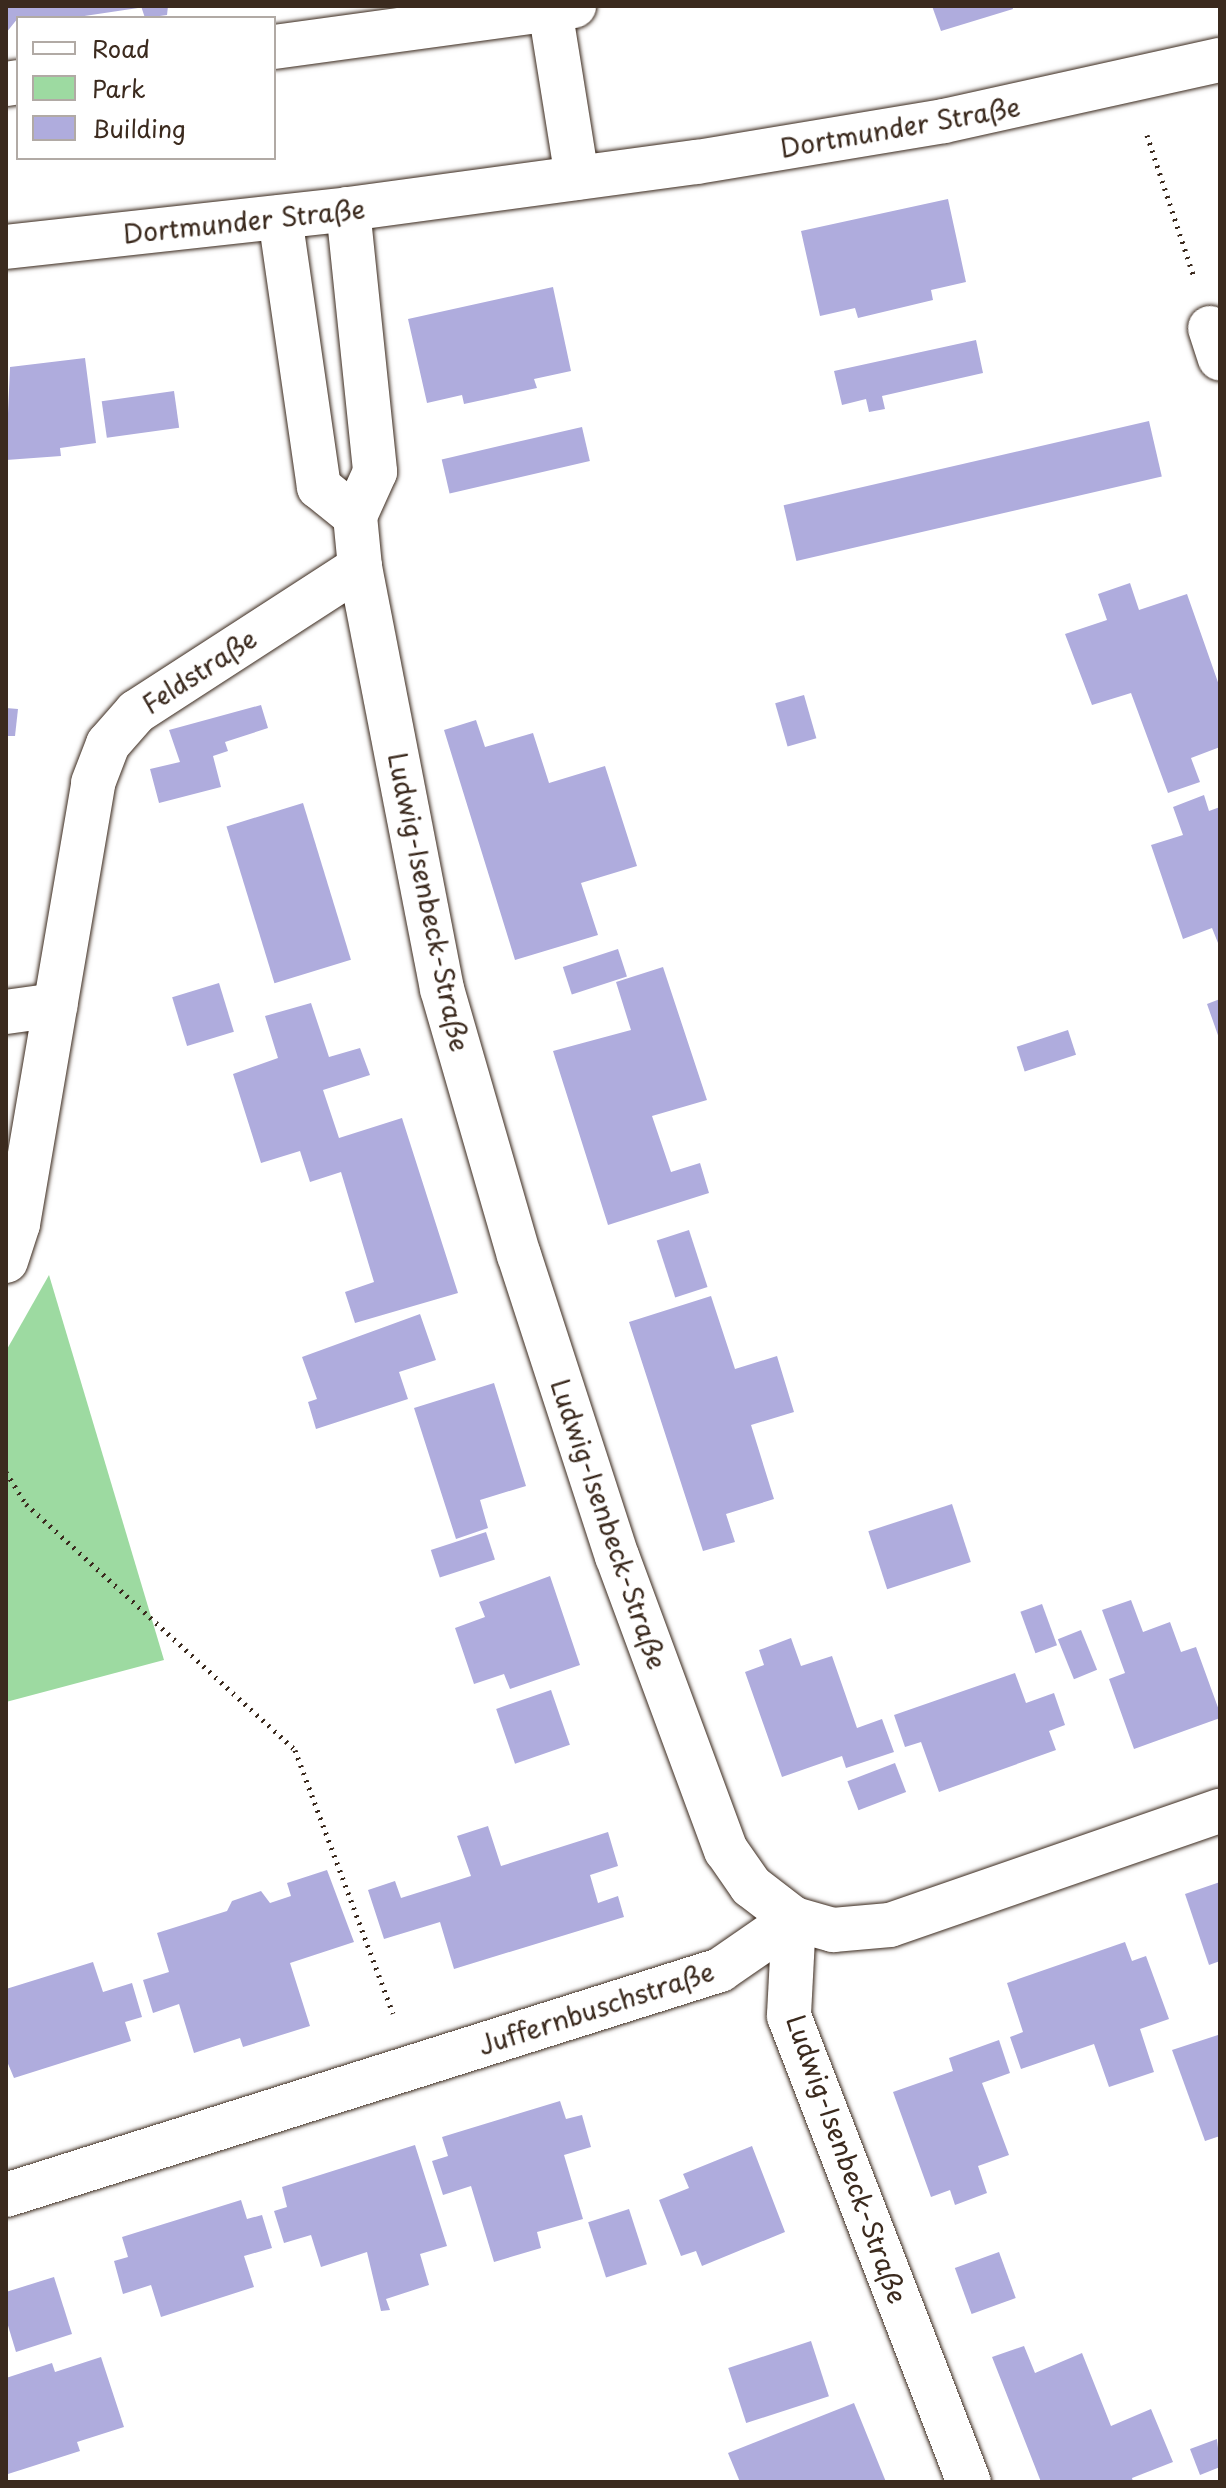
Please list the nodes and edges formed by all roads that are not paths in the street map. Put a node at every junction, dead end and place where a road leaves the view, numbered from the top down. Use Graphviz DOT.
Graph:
graph roads {
  1 [pos="562,8"];
  2 [pos="276,47"];
  3 [pos="1220,60"];
  4 [pos="577,178"];
  5 [pos="348,209"];
  6 [pos="280,217"];
  7 [pos="6,247"];
  8 [pos="355,516"];
  9 [pos="360,567"];
  10 [pos="56,1005"];
  11 [pos="6,1012"];
  12 [pos="6,1261"];
  13 [pos="1220,1811"];
  14 [pos="794,1919"];
  15 [pos="6,2195"];
  16 [pos="969,2482"];
  1 -- 2 [label="street"];
  1 -- 4 [label="street"];
  3 -- 4 [label="street, Dortmunder Straße"];
  4 -- 5 [label="street, Dortmunder Straße"];
  5 -- 6 [label="street, Dortmunder Straße"];
  5 -- 8 [label="street"];
  6 -- 7 [label="street, Dortmunder Straße"];
  6 -- 8 [label="street"];
  8 -- 9 [label="street, Ludwig-Isenbeck-Straße"];
  9 -- 10 [label="street, Feldstraße"];
  9 -- 14 [label="street, Ludwig-Isenbeck-Straße"];
  10 -- 11 [label="street"];
  10 -- 12 [label="street, Feldstraße"];
  13 -- 14 [label="street"];
  14 -- 15 [label="street, Juffernbuschstraße"];
  14 -- 16 [label="street, Ludwig-Isenbeck-Straße"];
}
